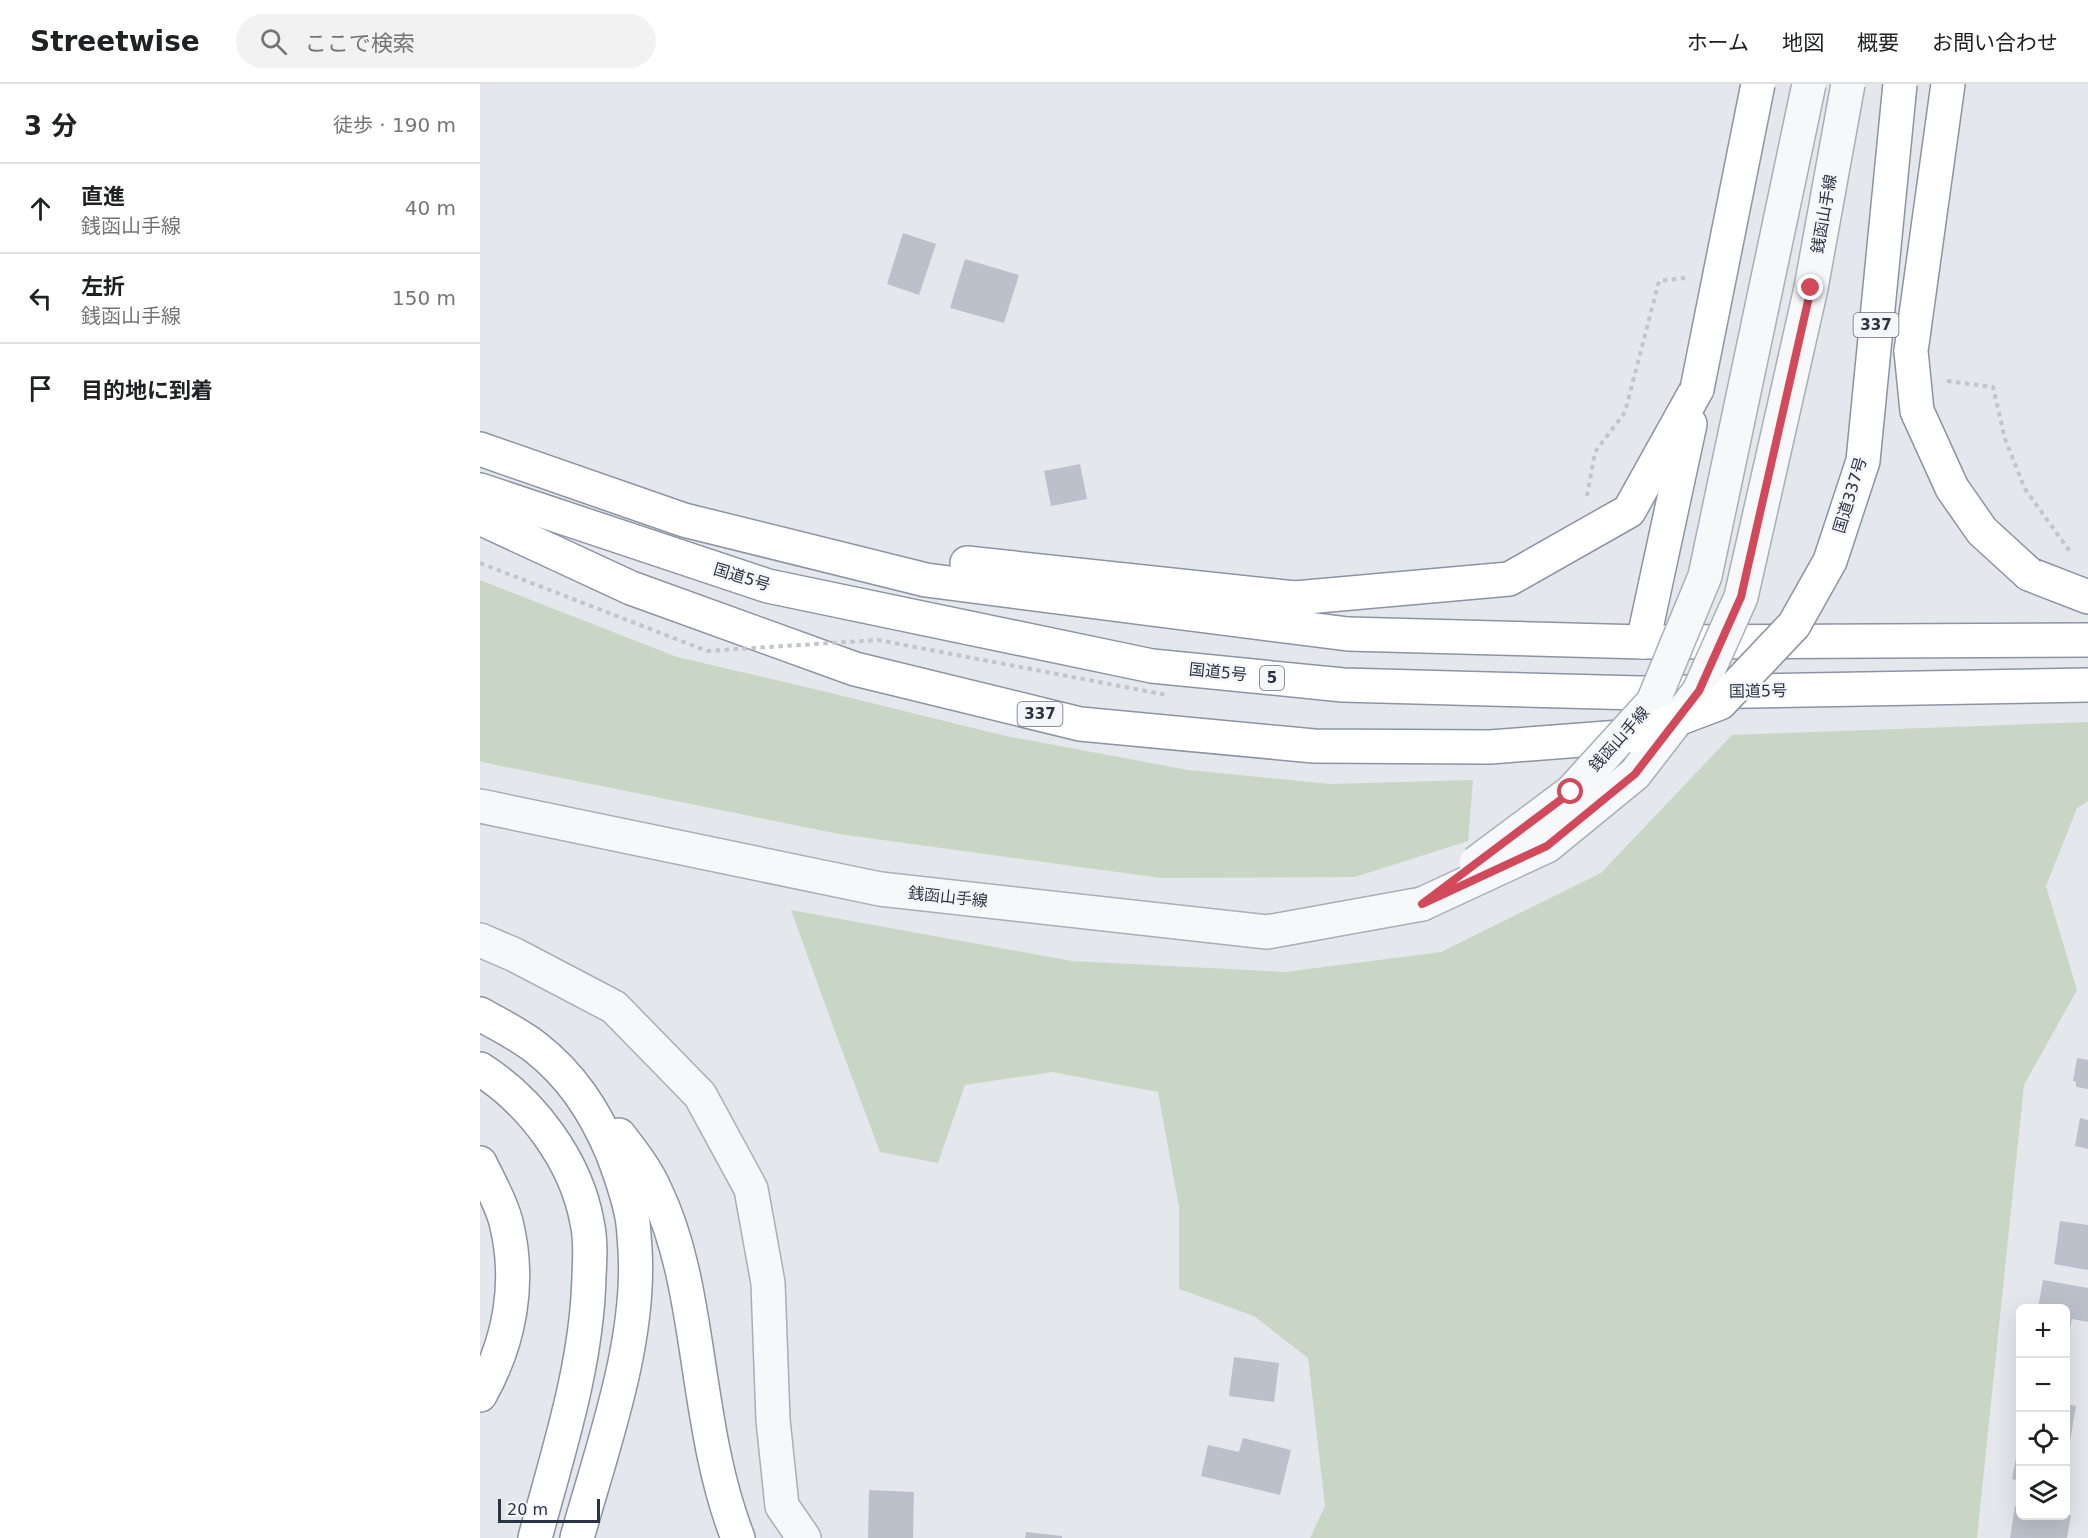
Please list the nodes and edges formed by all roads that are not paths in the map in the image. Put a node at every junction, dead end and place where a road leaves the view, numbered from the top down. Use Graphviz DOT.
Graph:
graph roads {
  1 [pos="1758,84"];
  2 [pos="1809,84"];
  3 [pos="1848,84"];
  4 [pos="1900,84"];
  5 [pos="1948,84"];
  6 [pos="1697,389"];
  7 [pos="480,449"];
  8 [pos="480,490"];
  9 [pos="480,518"];
  10 [pos="684,520"];
  11 [pos="2088,597"];
  12 [pos="2088,640"];
  13 [pos="1643,642"];
  14 [pos="2088,685"];
  15 [pos="480,806"];
  16 [pos="1422,904"];
  17 [pos="480,940"];
  18 [pos="480,1014"];
  19 [pos="480,1069"];
  20 [pos="584,1096"];
  21 [pos="480,1163"];
  22 [pos="480,1395"];
  23 [pos="535,1538"];
  24 [pos="578,1538"];
  25 [pos="738,1538"];
  26 [pos="804,1538"];
  1 -- 6 [label="highway, bridge"];
  2 -- 16 [label="street, 銭函山手線, bridge"];
  3 -- 16 [label="street, 銭函山手線, bridge"];
  4 -- 9 [label="highway, 国道337号 / 337, bridge"];
  5 -- 11 [label="highway, 337, bridge"];
  6 -- 10 [label="highway"];
  6 -- 13 [label="highway"];
  7 -- 10 [label="highway"];
  8 -- 14 [label="highway, 国道5号 / 5"];
  10 -- 13 [label="highway"];
  12 -- 13 [label="highway"];
  15 -- 16 [label="street, 銭函山手線"];
  17 -- 26 [label="street"];
  18 -- 20 [label="highway"];
  19 -- 23 [label="highway"];
  20 -- 24 [label="highway"];
  20 -- 25 [label="highway"];
  21 -- 22 [label="highway"];
}
